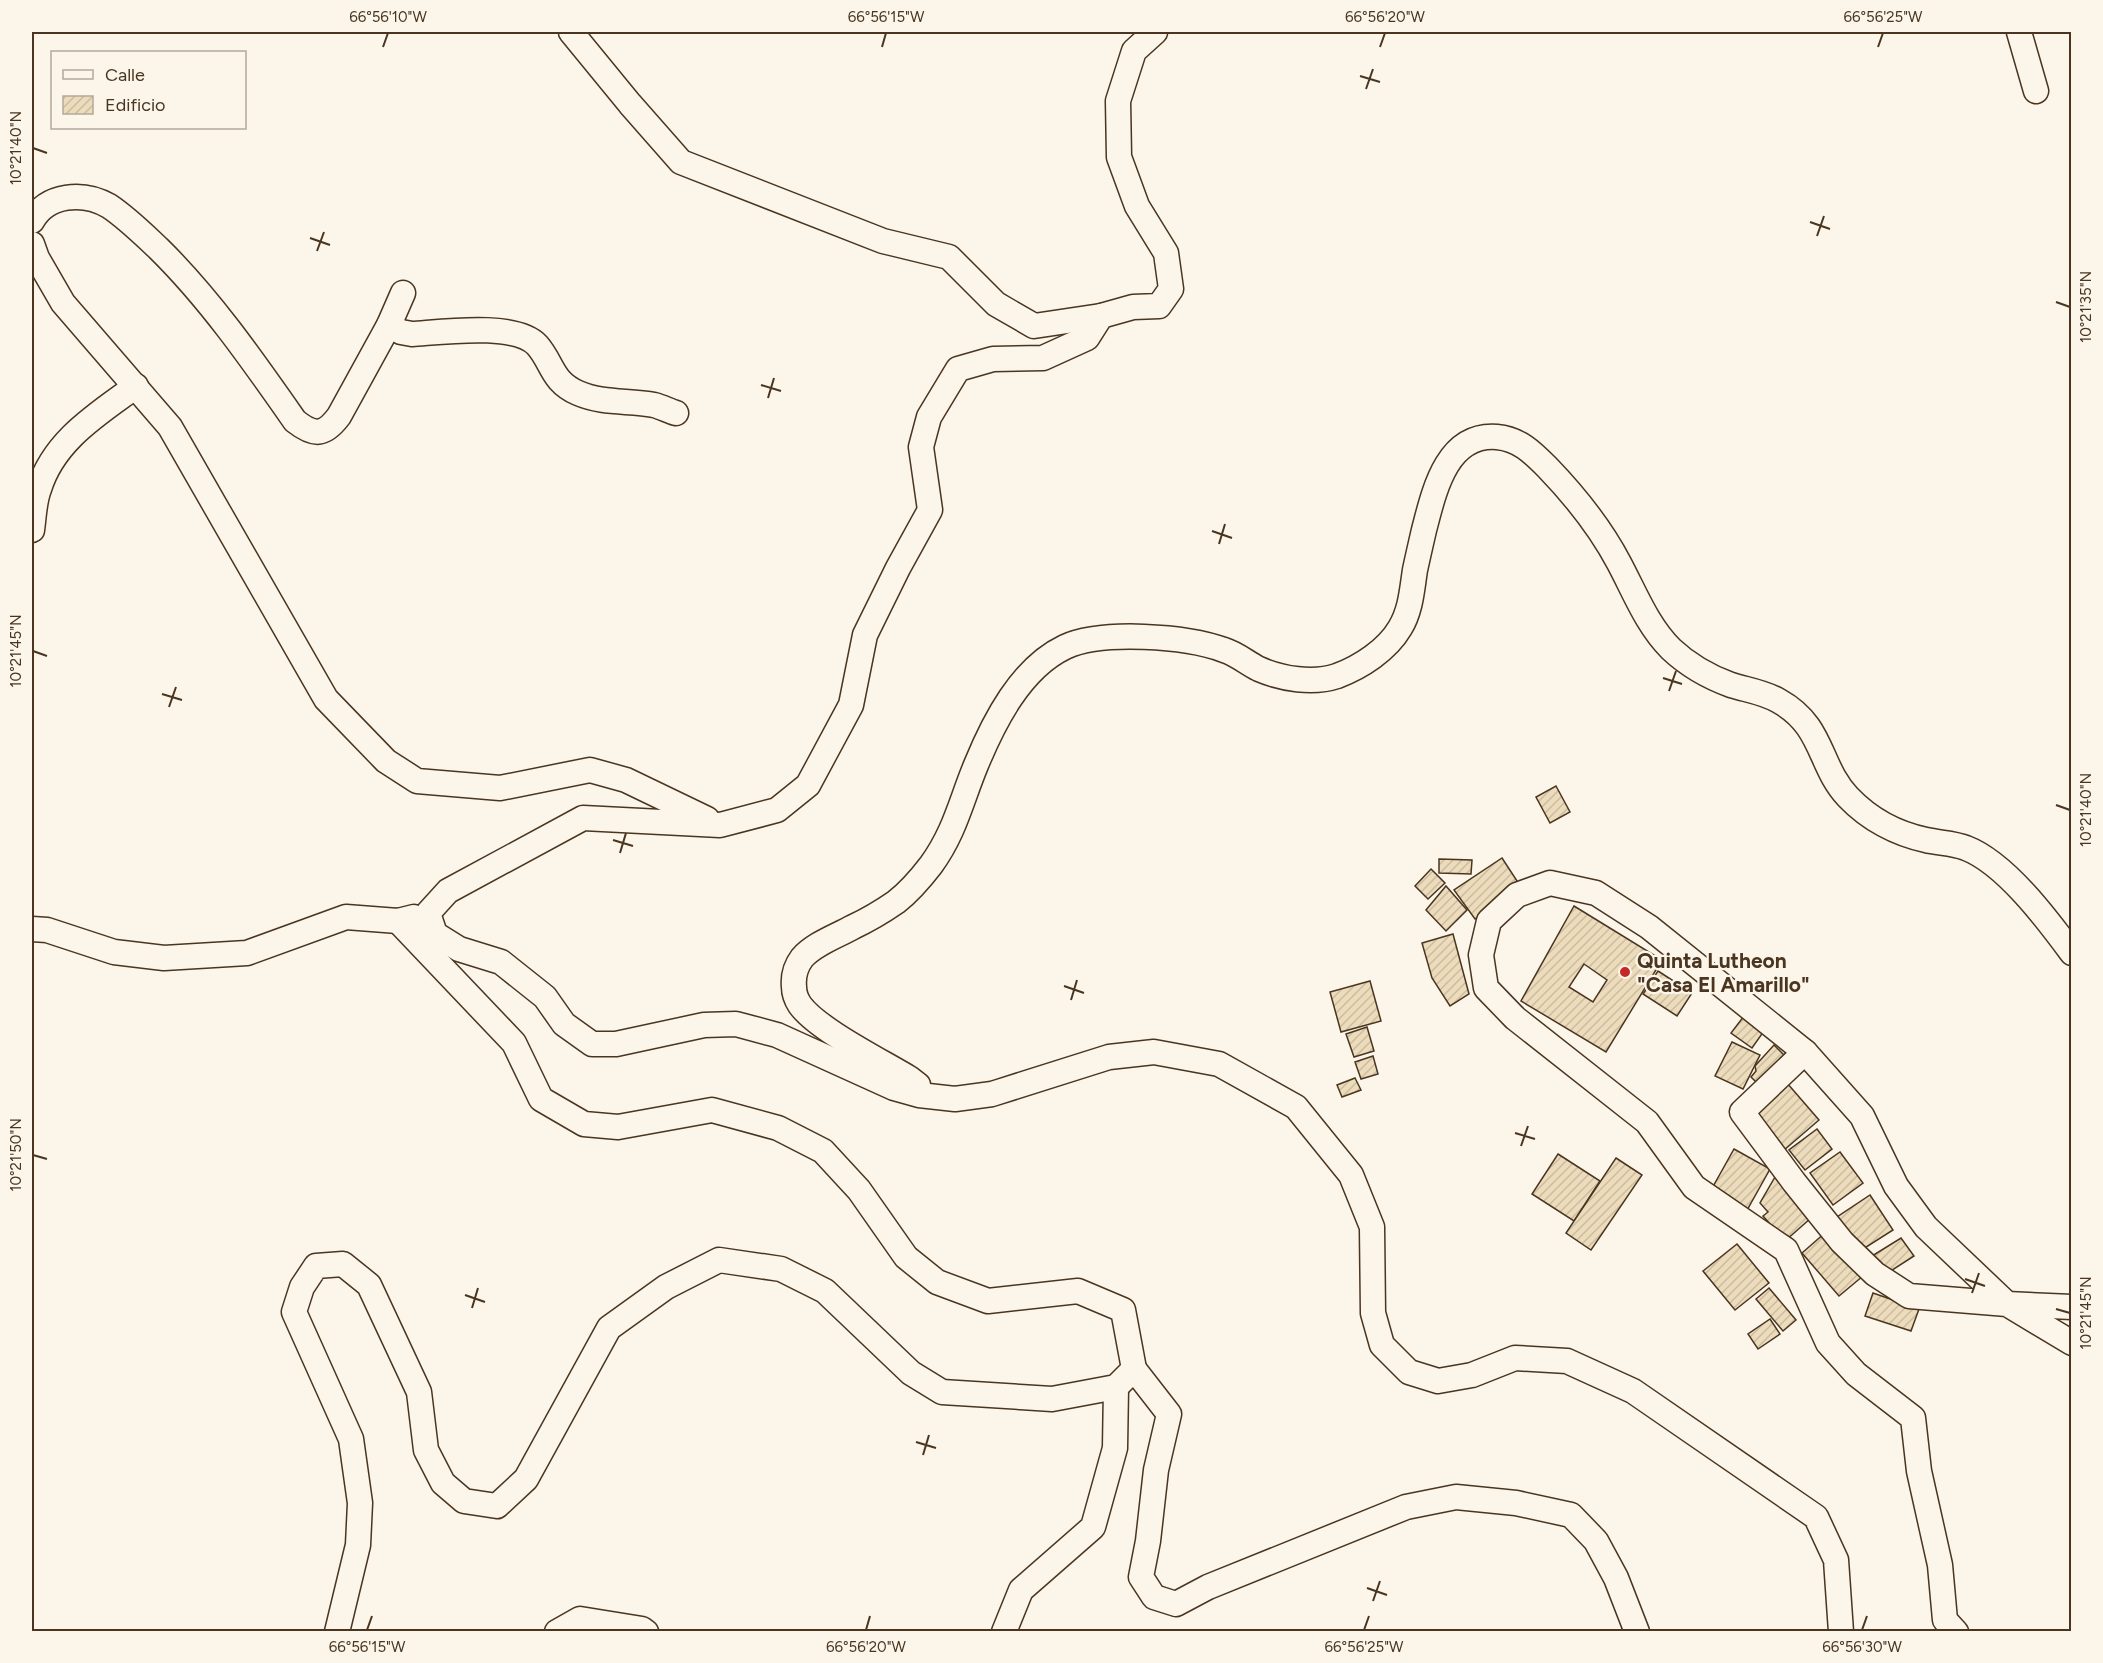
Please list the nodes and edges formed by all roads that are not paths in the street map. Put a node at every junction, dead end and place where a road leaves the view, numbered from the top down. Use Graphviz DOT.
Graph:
graph roads {
  1 [pos="571,32"];
  2 [pos="1155,32"];
  3 [pos="2019,32"];
  4 [pos="2036,91"];
  5 [pos="32,220"];
  6 [pos="32,244"];
  7 [pos="403,293"];
  8 [pos="1101,316"];
  9 [pos="388,325"];
  10 [pos="136,386"];
  11 [pos="676,413"];
  12 [pos="32,530"];
  13 [pos="720,825"];
  14 [pos="428,913"];
  15 [pos="398,921"];
  16 [pos="32,929"];
  17 [pos="2072,953"];
  18 [pos="1805,1052"];
  19 [pos="919,1095"];
  20 [pos="2007,1304"];
  21 [pos="2072,1307"];
  22 [pos="2072,1343"];
  23 [pos="1134,1369"];
  24 [pos="1116,1387"];
  25 [pos="337,1632"];
  26 [pos="557,1632"];
  27 [pos="646,1632"];
  28 [pos="1004,1632"];
  29 [pos="1636,1632"];
  30 [pos="1841,1632"];
  31 [pos="1956,1632"];
  1 -- 8 [label="street"];
  2 -- 8 [label="street"];
  3 -- 4 [label="street"];
  5 -- 9 [label="street"];
  6 -- 10 [label="street"];
  7 -- 9 [label="street"];
  8 -- 13 [label="street"];
  9 -- 11 [label="street"];
  10 -- 12 [label="street"];
  10 -- 13 [label="street"];
  13 -- 14 [label="street"];
  14 -- 15 [label="street"];
  14 -- 19 [label="street"];
  15 -- 16 [label="street"];
  15 -- 23 [label="street"];
  17 -- 19 [label="street"];
  18 -- 20 [label="street"];
  18 -- 20 [label="street"];
  18 -- 31 [label="street"];
  19 -- 30 [label="street"];
  20 -- 21 [label="street"];
  20 -- 22 [label="street"];
  23 -- 24 [label="street"];
  23 -- 29 [label="street"];
  24 -- 25 [label="street"];
  24 -- 28 [label="street"];
  26 -- 27 [label="street"];
}
